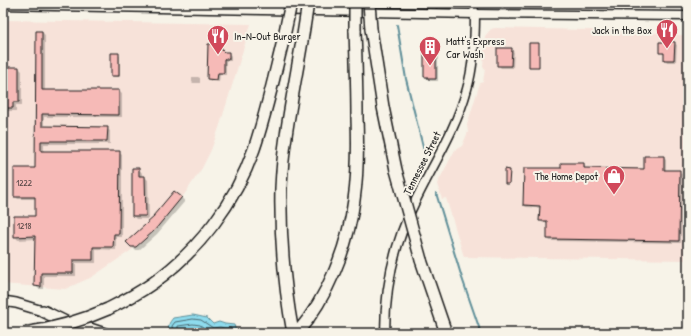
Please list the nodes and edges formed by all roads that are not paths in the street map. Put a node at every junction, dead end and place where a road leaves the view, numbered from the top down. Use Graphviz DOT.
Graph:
graph roads {
  1 [pos="291,3"];
  2 [pos="308,3"];
  3 [pos="355,3"];
  4 [pos="368,3"];
  5 [pos="473,3"];
  6 [pos="3,5"];
  7 [pos="236,6"];
  8 [pos="475,14"];
  9 [pos="688,16"];
  10 [pos="3,301"];
  11 [pos="43,311"];
  12 [pos="24,333"];
  13 [pos="88,333"];
  14 [pos="105,333"];
  15 [pos="293,333"];
  16 [pos="297,333"];
  17 [pos="385,333"];
  18 [pos="446,333"];
  1 -- 12 [label="highway, bridge"];
  2 -- 15 [label="highway, bridge"];
  3 -- 16 [label="highway, bridge"];
  4 -- 18 [label="highway, bridge"];
  5 -- 8 [label="street, Tennessee Street"];
  6 -- 7 [label="main road"];
  7 -- 8 [label="main road"];
  8 -- 9 [label="main road"];
  8 -- 17 [label="main road, Tennessee Street"];
  10 -- 11 [label="main road"];
  11 -- 13 [label="highway"];
  11 -- 14 [label="main road"];
}
